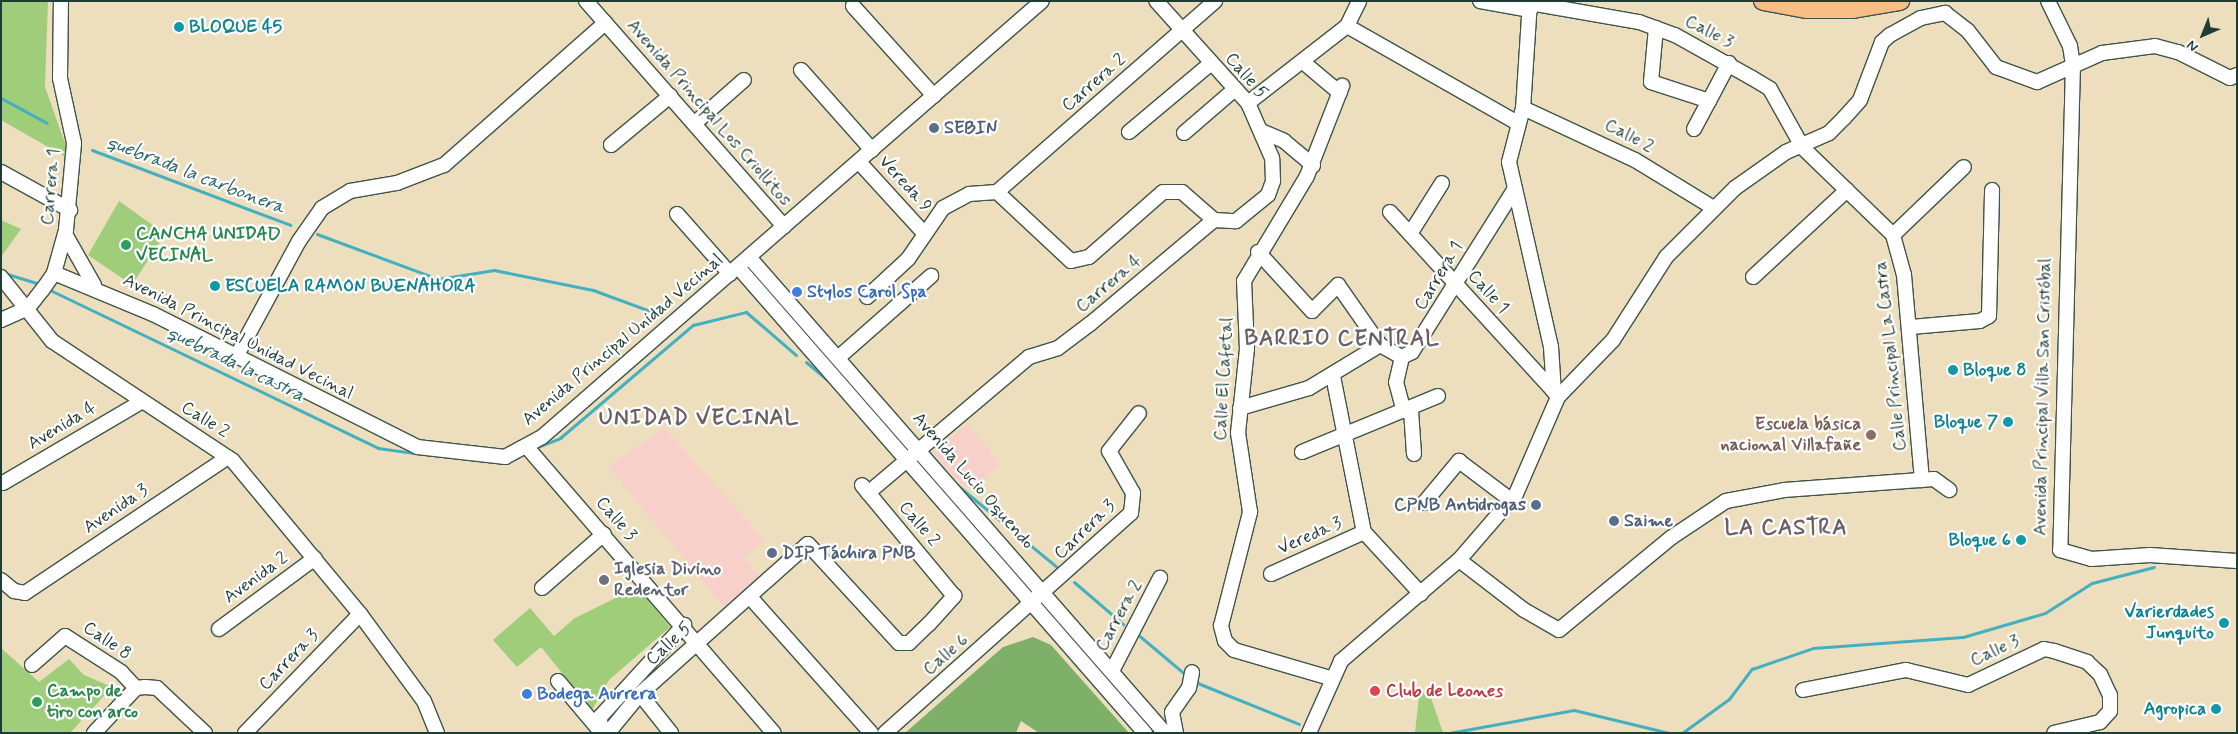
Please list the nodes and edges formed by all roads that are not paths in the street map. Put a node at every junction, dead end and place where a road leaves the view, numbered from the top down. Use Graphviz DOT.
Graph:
graph roads {
  1 [pos="61,1"];
  2 [pos="586,1"];
  3 [pos="1042,1"];
  4 [pos="1156,1"];
  5 [pos="1215,1"];
  6 [pos="1359,1"];
  7 [pos="1480,1"];
  8 [pos="1763,1"];
  9 [pos="1900,1"];
  10 [pos="2048,1"];
  11 [pos="1530,5"];
  12 [pos="853,6"];
  13 [pos="605,23"];
  14 [pos="1347,26"];
  15 [pos="1656,28"];
  16 [pos="1181,31"];
  17 [pos="1303,62"];
  18 [pos="1729,63"];
  19 [pos="1210,64"];
  20 [pos="2073,65"];
  21 [pos="801,70"];
  22 [pos="2237,74"];
  23 [pos="744,80"];
  24 [pos="1235,89"];
  25 [pos="670,96"];
  26 [pos="934,96"];
  27 [pos="1709,101"];
  28 [pos="1248,103"];
  29 [pos="1523,108"];
  30 [pos="694,123"];
  31 [pos="1518,123"];
  32 [pos="1694,129"];
  33 [pos="1261,131"];
  34 [pos="1130,132"];
  35 [pos="1184,133"];
  36 [pos="611,145"];
  37 [pos="1803,148"];
  38 [pos="872,150"];
  39 [pos="859,162"];
  40 [pos="1313,165"];
  41 [pos="1964,167"];
  42 [pos="1,172"];
  43 [pos="1442,183"];
  44 [pos="1514,190"];
  45 [pos="1847,190"];
  46 [pos="1992,190"];
  47 [pos="997,192"];
  48 [pos="1712,207"];
  49 [pos="70,210"];
  50 [pos="1390,212"];
  51 [pos="677,214"];
  52 [pos="1214,220"];
  53 [pos="784,226"];
  54 [pos="923,232"];
  55 [pos="65,234"];
  56 [pos="1410,234"];
  57 [pos="1893,235"];
  58 [pos="1258,252"];
  59 [pos="749,257"];
  60 [pos="734,270"];
  61 [pos="54,272"];
  62 [pos="930,276"];
  63 [pos="1,277"];
  64 [pos="1753,277"];
  65 [pos="1456,284"];
  66 [pos="94,285"];
  67 [pos="1,293"];
  68 [pos="867,297"];
  69 [pos="28,308"];
  70 [pos="1,320"];
  71 [pos="1911,327"];
  72 [pos="1380,345"];
  73 [pos="236,357"];
  74 [pos="839,357"];
  75 [pos="1402,357"];
  76 [pos="1333,376"];
  77 [pos="1556,394"];
  78 [pos="1438,396"];
  79 [pos="141,402"];
  80 [pos="1240,408"];
  81 [pos="1408,410"];
  82 [pos="1139,414"];
  83 [pos="1343,432"];
  84 [pos="526,446"];
  85 [pos="920,449"];
  86 [pos="1302,452"];
  87 [pos="1414,454"];
  88 [pos="228,457"];
  89 [pos="908,459"];
  90 [pos="1922,480"];
  91 [pos="3,483"];
  92 [pos="1949,490"];
  93 [pos="1511,500"];
  94 [pos="1424,503"];
  95 [pos="1364,532"];
  96 [pos="604,534"];
  97 [pos="315,558"];
  98 [pos="1459,560"];
  99 [pos="2237,560"];
  100 [pos="1272,574"];
  101 [pos="1160,578"];
  102 [pos="1,580"];
  103 [pos="542,588"];
  104 [pos="1044,594"];
  105 [pos="1421,594"];
  106 [pos="750,597"];
  107 [pos="1032,605"];
  108 [pos="360,614"];
  109 [pos="684,625"];
  110 [pos="219,629"];
  111 [pos="699,642"];
  112 [pos="899,643"];
  113 [pos="32,665"];
  114 [pos="1112,671"];
  115 [pos="1192,672"];
  116 [pos="1330,678"];
  117 [pos="558,681"];
  118 [pos="136,688"];
  119 [pos="1803,690"];
  120 [pos="640,694"];
  121 [pos="2100,727"];
  122 [pos="601,732"];
  123 [pos="94,733"];
  124 [pos="204,733"];
  125 [pos="244,733"];
  126 [pos="437,733"];
  127 [pos="671,733"];
  128 [pos="774,733"];
  129 [pos="871,733"];
  130 [pos="885,733"];
  131 [pos="1145,733"];
  132 [pos="1165,733"];
  133 [pos="1176,733"];
  134 [pos="1309,733"];
  135 [pos="2054,733"];
  1 -- 49 [label="street, Carrera 1"];
  2 -- 13 [label="street, Avenida Principal Los Criollitos"];
  3 -- 26 [label="street, Avenida Principal Unidad Vecinal"];
  4 -- 16 [label="street, Calle 5"];
  5 -- 16 [label="street, Carrera 2"];
  6 -- 14 [label="street"];
  7 -- 11 [label="street, Calle 3"];
  8 -- 9 [label="main road"];
  10 -- 20 [label="street"];
  11 -- 15 [label="street, Calle 3"];
  11 -- 29 [label="street"];
  12 -- 26 [label="street"];
  13 -- 25 [label="street, Avenida Principal Los Criollitos"];
  13 -- 73 [label="street"];
  14 -- 17 [label="street"];
  14 -- 31 [label="street"];
  15 -- 18 [label="street, Calle 3"];
  15 -- 27 [label="street"];
  16 -- 19 [label="street, Calle 5"];
  16 -- 47 [label="street, Carrera 2"];
  17 -- 28 [label="street"];
  17 -- 40 [label="street, Calle El Cafetal"];
  18 -- 27 [label="street"];
  18 -- 37 [label="street, Calle 3"];
  19 -- 24 [label="street, Calle 5"];
  19 -- 34 [label="street"];
  20 -- 22 [label="street"];
  20 -- 37 [label="street"];
  20 -- 99 [label="street, Avenida Principal Villa San Cristóbal"];
  21 -- 38 [label="street"];
  23 -- 30 [label="street"];
  24 -- 28 [label="street, Calle 5"];
  24 -- 35 [label="street"];
  25 -- 30 [label="street, Avenida Principal Los Criollitos"];
  25 -- 36 [label="street"];
  26 -- 38 [label="street, Avenida Principal Unidad Vecinal"];
  27 -- 32 [label="street"];
  28 -- 33 [label="street, Calle 5"];
  29 -- 31 [label="street"];
  29 -- 48 [label="street, Calle 2"];
  30 -- 53 [label="street, Avenida Principal Los Criollitos"];
  31 -- 44 [label="street"];
  33 -- 40 [label="street"];
  33 -- 52 [label="street"];
  37 -- 45 [label="street, Calle Principal La Castra"];
  37 -- 48 [label="street"];
  38 -- 39 [label="street, Avenida Principal Unidad Vecinal"];
  39 -- 53 [label="street, Avenida Principal Unidad Vecinal"];
  39 -- 54 [label="street, Vereda 9"];
  40 -- 58 [label="street, Calle El Cafetal"];
  41 -- 57 [label="street"];
  42 -- 49 [label="street"];
  43 -- 56 [label="street"];
  44 -- 65 [label="street, Carrera 1"];
  44 -- 77 [label="street"];
  45 -- 57 [label="street, Calle Principal La Castra"];
  45 -- 64 [label="street"];
  46 -- 71 [label="street"];
  47 -- 52 [label="street"];
  47 -- 54 [label="street, Vereda 9"];
  48 -- 77 [label="street"];
  49 -- 55 [label="street, Carrera 1"];
  50 -- 56 [label="street, Calle 1"];
  51 -- 60 [label="street, Avenida Lucio Oquendo"];
  52 -- 85 [label="street, Carrera 4"];
  53 -- 59 [label="street, Avenida Principal Unidad Vecinal"];
  54 -- 68 [label="street, Vereda 9"];
  55 -- 61 [label="street, Carrera 1"];
  55 -- 66 [label="street"];
  56 -- 65 [label="street, Calle 1"];
  57 -- 71 [label="street, Calle Principal La Castra"];
  58 -- 72 [label="street"];
  58 -- 80 [label="street, Calle El Cafetal"];
  59 -- 60 [label="street, Avenida Principal Unidad Vecinal"];
  59 -- 74 [label="street, Avenida Lucio Oquendo"];
  60 -- 84 [label="street, Avenida Principal Unidad Vecinal"];
  60 -- 89 [label="street, Avenida Lucio Oquendo"];
  61 -- 66 [label="street, Avenida Principal Unidad Vecinal"];
  61 -- 69 [label="street, Carrera 1"];
  62 -- 74 [label="street"];
  63 -- 69 [label="street"];
  65 -- 75 [label="street, Carrera 1"];
  65 -- 77 [label="street, Calle 1"];
  66 -- 73 [label="street, Avenida Principal Unidad Vecinal"];
  67 -- 69 [label="street, Calle 2"];
  69 -- 70 [label="street"];
  69 -- 79 [label="street, Calle 2"];
  71 -- 90 [label="street, Calle Principal La Castra"];
  72 -- 75 [label="street"];
  72 -- 76 [label="street"];
  73 -- 84 [label="street, Avenida Principal Unidad Vecinal"];
  74 -- 85 [label="street, Avenida Lucio Oquendo"];
  75 -- 81 [label="street"];
  76 -- 80 [label="street"];
  76 -- 83 [label="street"];
  77 -- 93 [label="street"];
  78 -- 81 [label="street"];
  79 -- 88 [label="street, Calle 2"];
  79 -- 91 [label="street, Avenida 4"];
  80 -- 116 [label="street, Calle El Cafetal"];
  81 -- 83 [label="street"];
  81 -- 87 [label="street"];
  82 -- 104 [label="street, Carrera 3"];
  83 -- 86 [label="street"];
  83 -- 95 [label="street"];
  84 -- 96 [label="street, Calle 3"];
  85 -- 89 [label="street"];
  85 -- 104 [label="street, Avenida Lucio Oquendo"];
  88 -- 97 [label="street, Calle 2"];
  88 -- 102 [label="street, Avenida 3"];
  89 -- 107 [label="street, Avenida Lucio Oquendo"];
  89 -- 112 [label="street, Calle 2"];
  90 -- 92 [label="street"];
  90 -- 98 [label="street"];
  93 -- 94 [label="street"];
  93 -- 98 [label="street"];
  95 -- 100 [label="street, Vereda 3"];
  95 -- 105 [label="street"];
  96 -- 103 [label="street"];
  96 -- 109 [label="street, Calle 3"];
  97 -- 108 [label="street, Calle 2"];
  97 -- 110 [label="street, Avenida 2"];
  98 -- 105 [label="street"];
  101 -- 114 [label="street, Carrera 2"];
  104 -- 107 [label="street"];
  104 -- 114 [label="street, Avenida Lucio Oquendo"];
  105 -- 116 [label="street"];
  106 -- 111 [label="street, Calle 5"];
  106 -- 112 [label="street, Calle 5"];
  106 -- 129 [label="street"];
  107 -- 130 [label="street, Calle 6"];
  107 -- 131 [label="street, Avenida Lucio Oquendo"];
  108 -- 125 [label="street, Carrera 3"];
  108 -- 126 [label="street, Calle 2"];
  109 -- 111 [label="street, Calle 3"];
  109 -- 122 [label="street, Calle 5"];
  111 -- 120 [label="street, Calle 5"];
  111 -- 128 [label="street, Calle 3"];
  113 -- 118 [label="street, Calle 8"];
  114 -- 132 [label="street, Avenida Lucio Oquendo"];
  115 -- 133 [label="street"];
  116 -- 134 [label="street"];
  117 -- 122 [label="street"];
  118 -- 123 [label="street"];
  118 -- 124 [label="street"];
  119 -- 121 [label="street, Calle 3"];
  120 -- 122 [label="street, Calle 5"];
  120 -- 127 [label="street"];
  121 -- 135 [label="street, Calle 3"];
}
